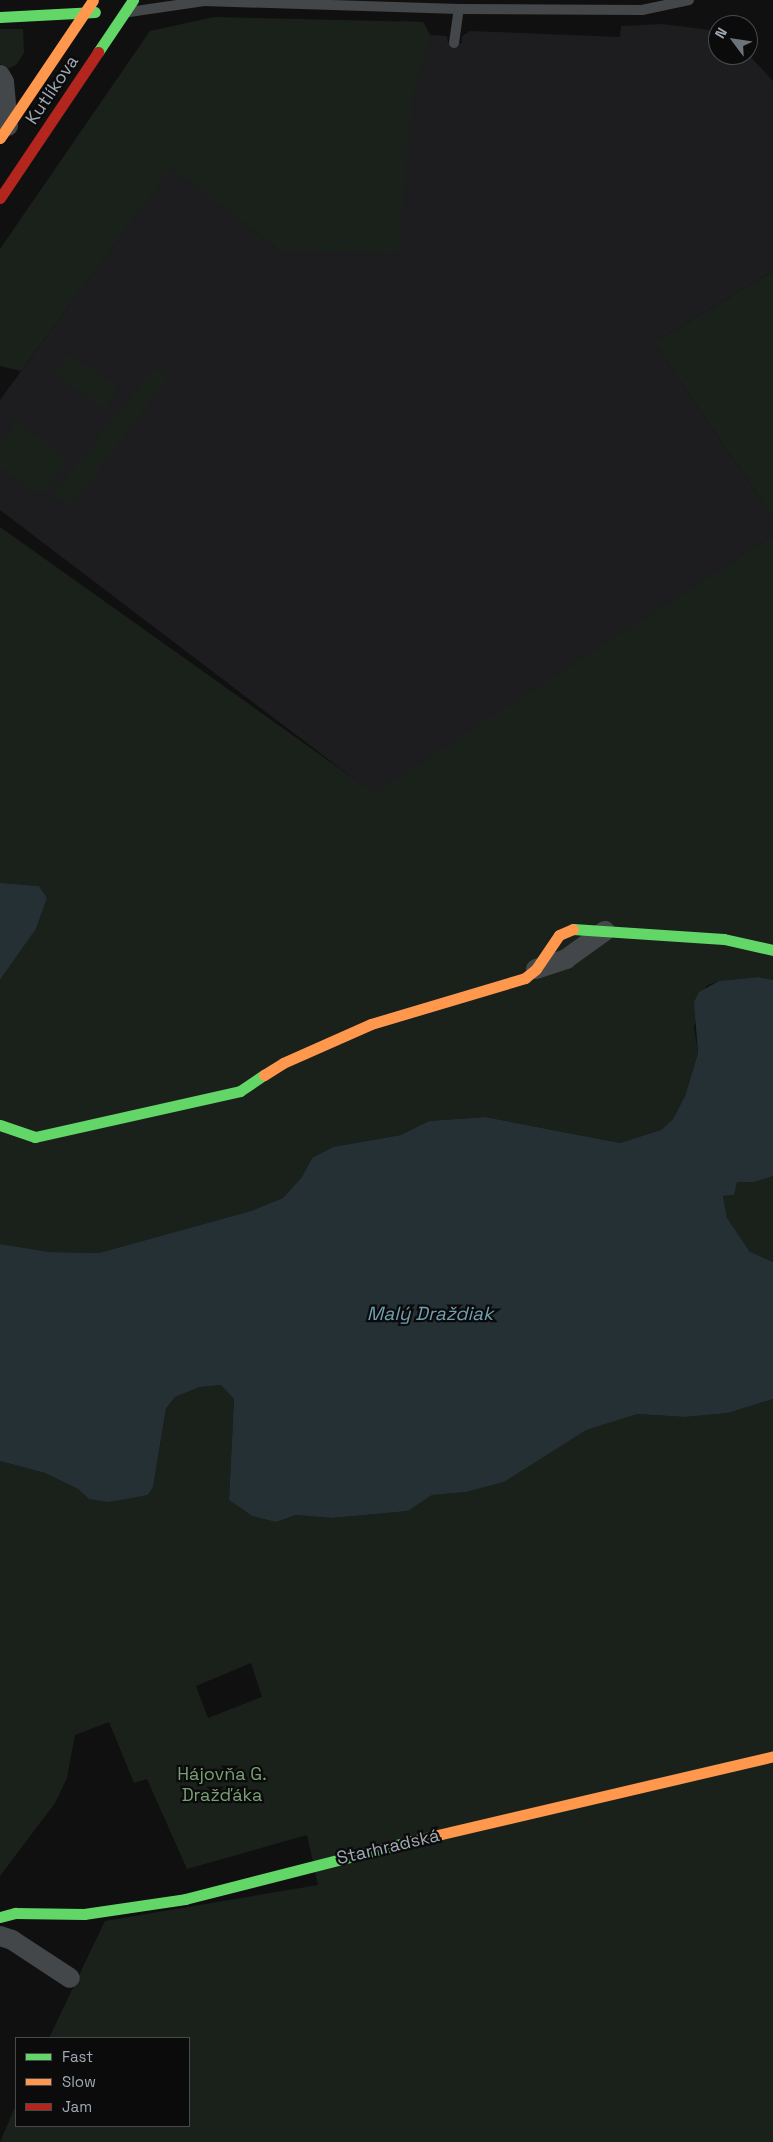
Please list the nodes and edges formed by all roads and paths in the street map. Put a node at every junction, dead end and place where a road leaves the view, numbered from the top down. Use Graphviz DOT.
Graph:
graph roads {
  1 [pos="93,0"];
  2 [pos="125,0"];
  3 [pos="133,0"];
  4 [pos="689,0"];
  5 [pos="459,9"];
  6 [pos="85,12"];
  7 [pos="124,12"];
  8 [pos="0,17"];
  9 [pos="454,43"];
  10 [pos="0,75"];
  11 [pos="4,132"];
  12 [pos="0,198"];
  13 [pos="605,931"];
  14 [pos="773,950"];
  15 [pos="536,969"];
  16 [pos="0,1125"];
  17 [pos="773,1756"];
  18 [pos="0,1917"];
  19 [pos="0,1936"];
  20 [pos="70,1978"];
  1 -- 6 [label="street, Kutlíkova"];
  2 -- 7 [label="street"];
  3 -- 7 [label="street, Kutlíkova"];
  4 -- 5 [label="lane"];
  5 -- 7 [label="lane"];
  5 -- 9 [label="lane"];
  6 -- 7 [label="street"];
  6 -- 8 [label="street"];
  6 -- 11 [label="street, Kutlíkova"];
  7 -- 12 [label="street, Kutlíkova"];
  10 -- 11 [label="street"];
  13 -- 14 [label="street"];
  13 -- 15 [label="street"];
  15 -- 16 [label="street"];
  17 -- 18 [label="street, Starhradská"];
  19 -- 20 [label="street"];
}
